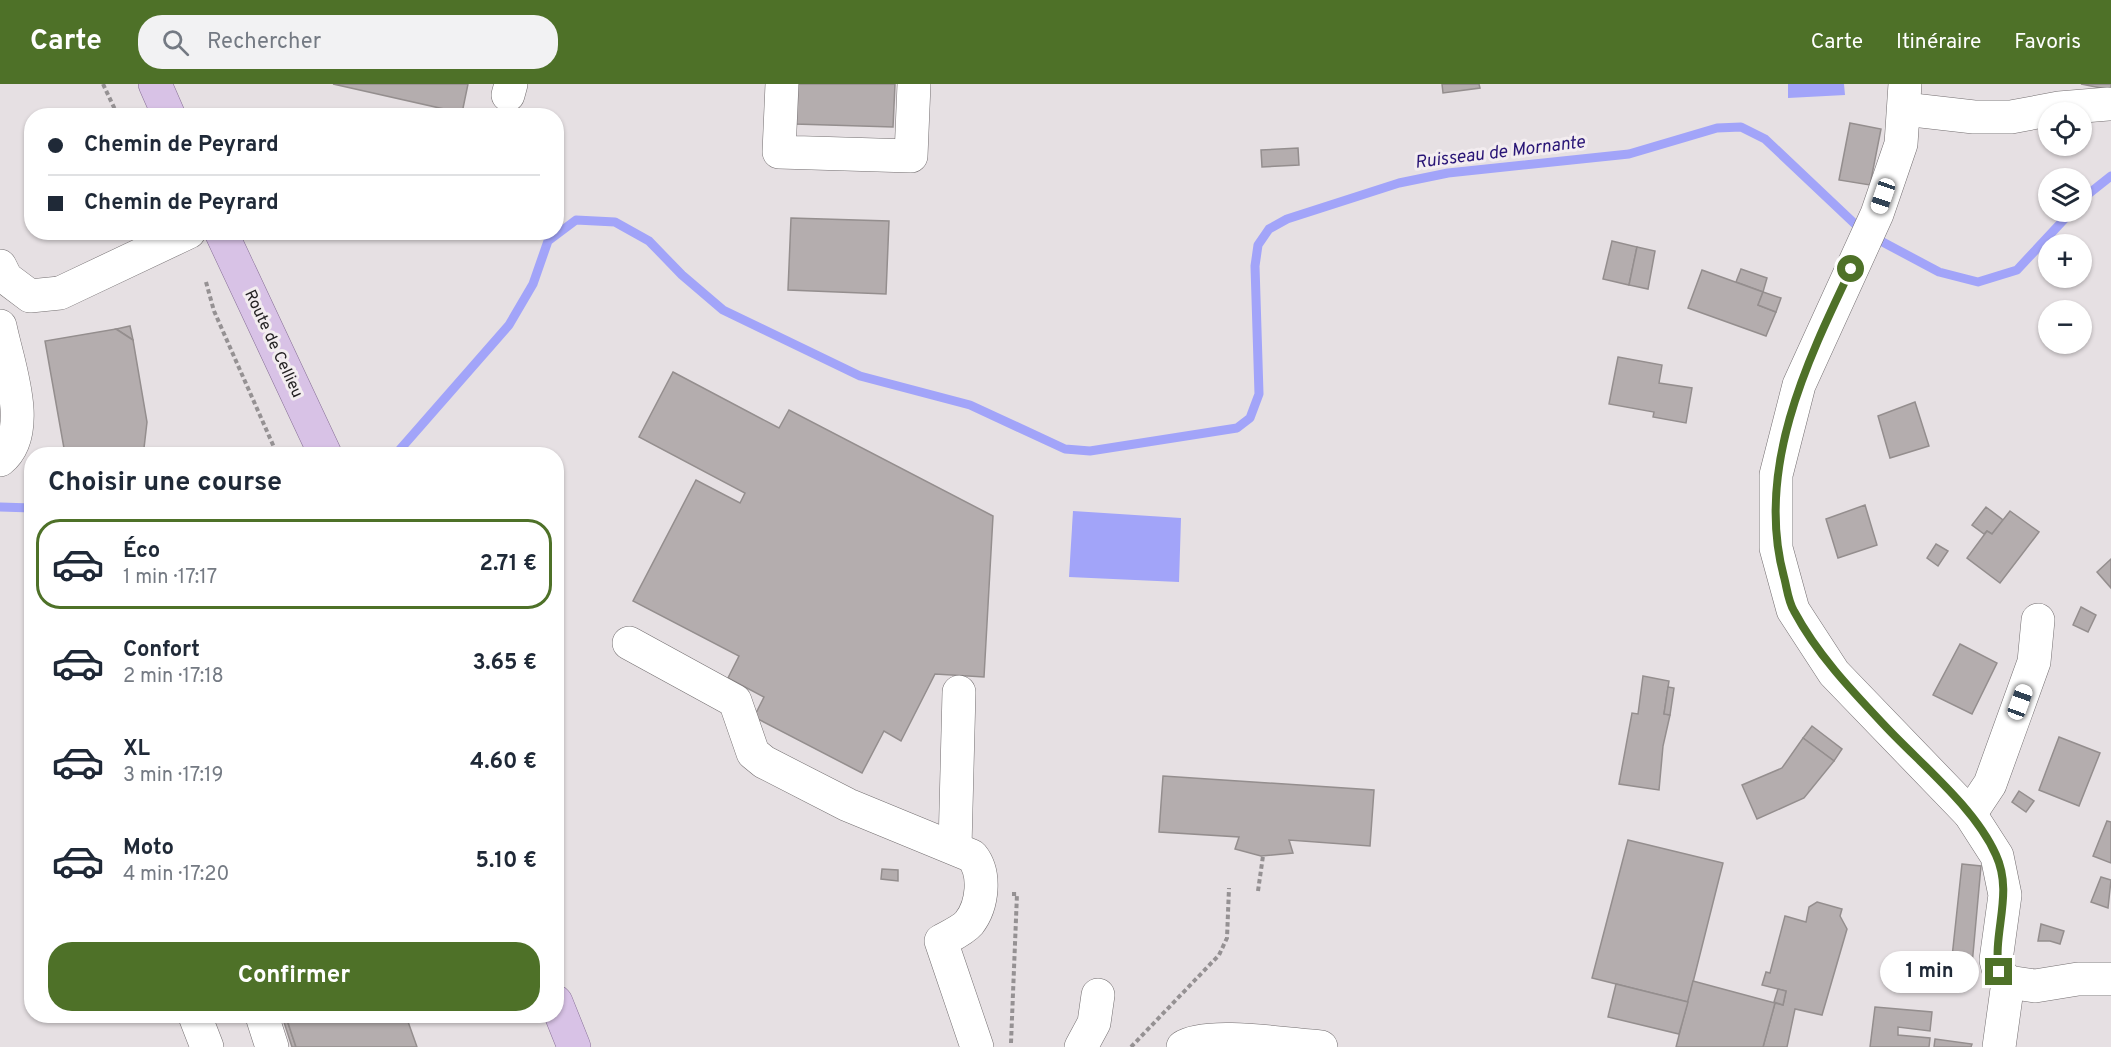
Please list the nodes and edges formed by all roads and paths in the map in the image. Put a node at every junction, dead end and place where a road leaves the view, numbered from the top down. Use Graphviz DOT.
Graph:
graph roads {
  1 [pos="103,84"];
  2 [pos="155,84"];
  3 [pos="782,84"];
  4 [pos="914,84"];
  5 [pos="1904,96"];
  6 [pos="2109,104"];
  7 [pos="114,108"];
  8 [pos="166,108"];
  9 [pos="172,240"];
  10 [pos="190,240"];
  11 [pos="225,240"];
  12 [pos="0,266"];
  13 [pos="30,296"];
  14 [pos="0,324"];
  15 [pos="274,447"];
  16 [pos="322,447"];
  17 [pos="0,460"];
  18 [pos="2038,620"];
  19 [pos="629,642"];
  20 [pos="959,692"];
  21 [pos="1970,814"];
  22 [pos="955,848"];
  23 [pos="1263,856"];
  24 [pos="1229,888"];
  25 [pos="1258,891"];
  26 [pos="980,892"];
  27 [pos="2111,980"];
  28 [pos="2008,982"];
  29 [pos="1098,995"];
  30 [pos="198,1023"];
  31 [pos="264,1023"];
  32 [pos="564,1023"];
  33 [pos="207,1047"];
  34 [pos="272,1047"];
  35 [pos="573,1047"];
  36 [pos="977,1047"];
  37 [pos="1011,1047"];
  38 [pos="1081,1047"];
  39 [pos="1131,1047"];
  40 [pos="1183,1047"];
  41 [pos="1321,1047"];
  42 [pos="1999,1047"];
  1 -- 7 [label="path"];
  2 -- 8 [label="main road"];
  3 -- 4 [label="street"];
  5 -- 6 [label="street"];
  5 -- 21 [label="street"];
  9 -- 13 [label="street"];
  10 -- 15 [label="path"];
  11 -- 16 [label="main road, Route de Cellieu"];
  12 -- 13 [label="street"];
  13 -- 14 [label="street"];
  14 -- 17 [label="street"];
  18 -- 21 [label="street"];
  19 -- 22 [label="street"];
  20 -- 22 [label="street"];
  21 -- 28 [label="street"];
  22 -- 26 [label="street"];
  23 -- 25 [label="path"];
  24 -- 39 [label="path"];
  26 -- 36 [label="street"];
  26 -- 37 [label="path"];
  27 -- 28 [label="street"];
  28 -- 42 [label="street"];
  29 -- 38 [label="street"];
  30 -- 33 [label="street"];
  31 -- 34 [label="street"];
  32 -- 35 [label="main road"];
  40 -- 41 [label="street"];
}
